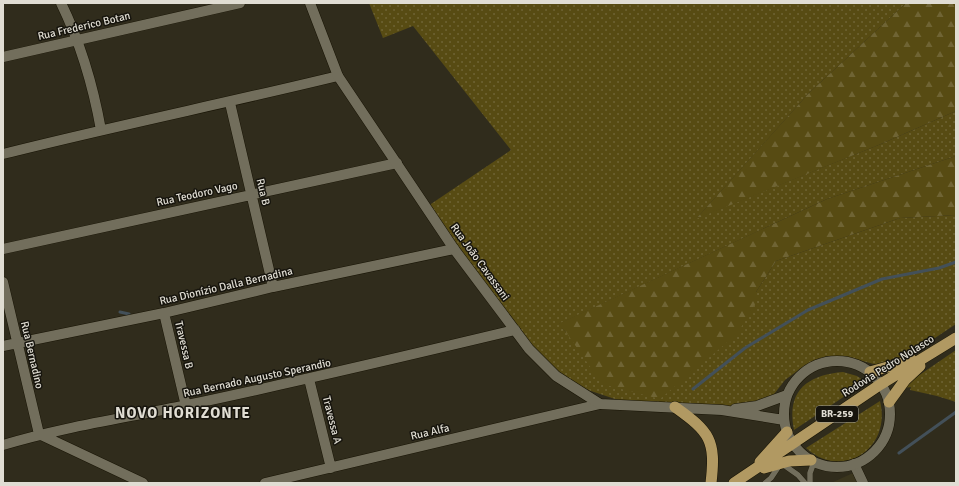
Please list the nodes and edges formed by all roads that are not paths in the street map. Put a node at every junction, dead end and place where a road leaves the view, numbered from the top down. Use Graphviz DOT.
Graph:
graph roads {
  1 [pos="61,3"];
  2 [pos="240,3"];
  3 [pos="310,3"];
  4 [pos="78,39"];
  5 [pos="3,57"];
  6 [pos="338,76"];
  7 [pos="230,102"];
  8 [pos="101,130"];
  9 [pos="3,154"];
  10 [pos="397,163"];
  11 [pos="252,194"];
  12 [pos="3,249"];
  13 [pos="454,249"];
  14 [pos="3,282"];
  15 [pos="273,287"];
  16 [pos="164,313"];
  17 [pos="515,330"];
  18 [pos="956,338"];
  19 [pos="17,343"];
  20 [pos="3,346"];
  21 [pos="937,351"];
  22 [pos="870,372"];
  23 [pos="309,379"];
  24 [pos="881,384"];
  25 [pos="787,395"];
  26 [pos="889,402"];
  27 [pos="600,404"];
  28 [pos="186,406"];
  29 [pos="675,406"];
  30 [pos="722,410"];
  31 [pos="784,420"];
  32 [pos="787,432"];
  33 [pos="39,434"];
  34 [pos="3,444"];
  35 [pos="793,444"];
  36 [pos="812,461"];
  37 [pos="781,462"];
  38 [pos="854,464"];
  39 [pos="331,468"];
  40 [pos="750,473"];
  41 [pos="144,483"];
  42 [pos="265,483"];
  43 [pos="711,483"];
  44 [pos="734,483"];
  45 [pos="764,483"];
  46 [pos="805,483"];
  47 [pos="810,483"];
  48 [pos="863,483"];
  1 -- 4 [label="street"];
  2 -- 4 [label="street, Rua Frederico Botan"];
  3 -- 6 [label="street, Rua João Cavassani"];
  4 -- 5 [label="street, Rua Frederico Botan"];
  4 -- 8 [label="street"];
  6 -- 7 [label="street"];
  6 -- 10 [label="street, Rua João Cavassani"];
  7 -- 8 [label="street"];
  7 -- 11 [label="street, Rua B"];
  8 -- 9 [label="street"];
  10 -- 11 [label="street, Rua Teodoro Vago"];
  10 -- 13 [label="street, Rua João Cavassani"];
  11 -- 12 [label="street, Rua Teodoro Vago"];
  11 -- 15 [label="street, Rua B"];
  13 -- 15 [label="street, Rua Dionízio Dalla Bernadina"];
  13 -- 17 [label="street, Rua João Cavassani"];
  14 -- 19 [label="street, Rua Bernadino"];
  15 -- 16 [label="street, Rua Dionízio Dalla Bernadina"];
  16 -- 19 [label="street, Rua Dionízio Dalla Bernadina"];
  16 -- 28 [label="street, Travessa B"];
  17 -- 23 [label="street, Rua Bernado Augusto Sperandio"];
  17 -- 27 [label="street, Rua João Cavassani"];
  18 -- 21 [label="highway, Rodovia Pedro Nolasco / BR-259"];
  19 -- 20 [label="street, Rua Dionízio Dalla Bernadina"];
  19 -- 33 [label="street, Rua Bernadino"];
  21 -- 22 [label="highway"];
  21 -- 24 [label="highway, Rodovia Pedro Nolasco / BR-259"];
  21 -- 26 [label="highway"];
  22 -- 24 [label="street"];
  22 -- 25 [label="street"];
  23 -- 28 [label="street, Rua Bernado Augusto Sperandio"];
  23 -- 39 [label="street, Travessa A"];
  24 -- 26 [label="street"];
  24 -- 35 [label="highway, Rodovia Pedro Nolasco / BR-259"];
  25 -- 30 [label="street"];
  25 -- 31 [label="street"];
  26 -- 38 [label="street"];
  27 -- 29 [label="street"];
  27 -- 39 [label="street, Rua Alfa"];
  28 -- 33 [label="street, Rua Bernado Augusto Sperandio"];
  29 -- 30 [label="street"];
  29 -- 43 [label="highway"];
  30 -- 31 [label="street"];
  31 -- 32 [label="street"];
  32 -- 35 [label="street"];
  32 -- 40 [label="highway"];
  33 -- 34 [label="street, Rua Bernado Augusto Sperandio"];
  33 -- 41 [label="street"];
  35 -- 36 [label="street"];
  35 -- 40 [label="highway, Rodovia Pedro Nolasco / BR-259"];
  36 -- 37 [label="highway"];
  36 -- 38 [label="street"];
  36 -- 47 [label="lane"];
  37 -- 40 [label="highway"];
  37 -- 45 [label="lane"];
  37 -- 46 [label="lane"];
  38 -- 48 [label="street"];
  39 -- 42 [label="street, Rua Alfa"];
  40 -- 44 [label="highway, Rodovia Pedro Nolasco / BR-259"];
}
